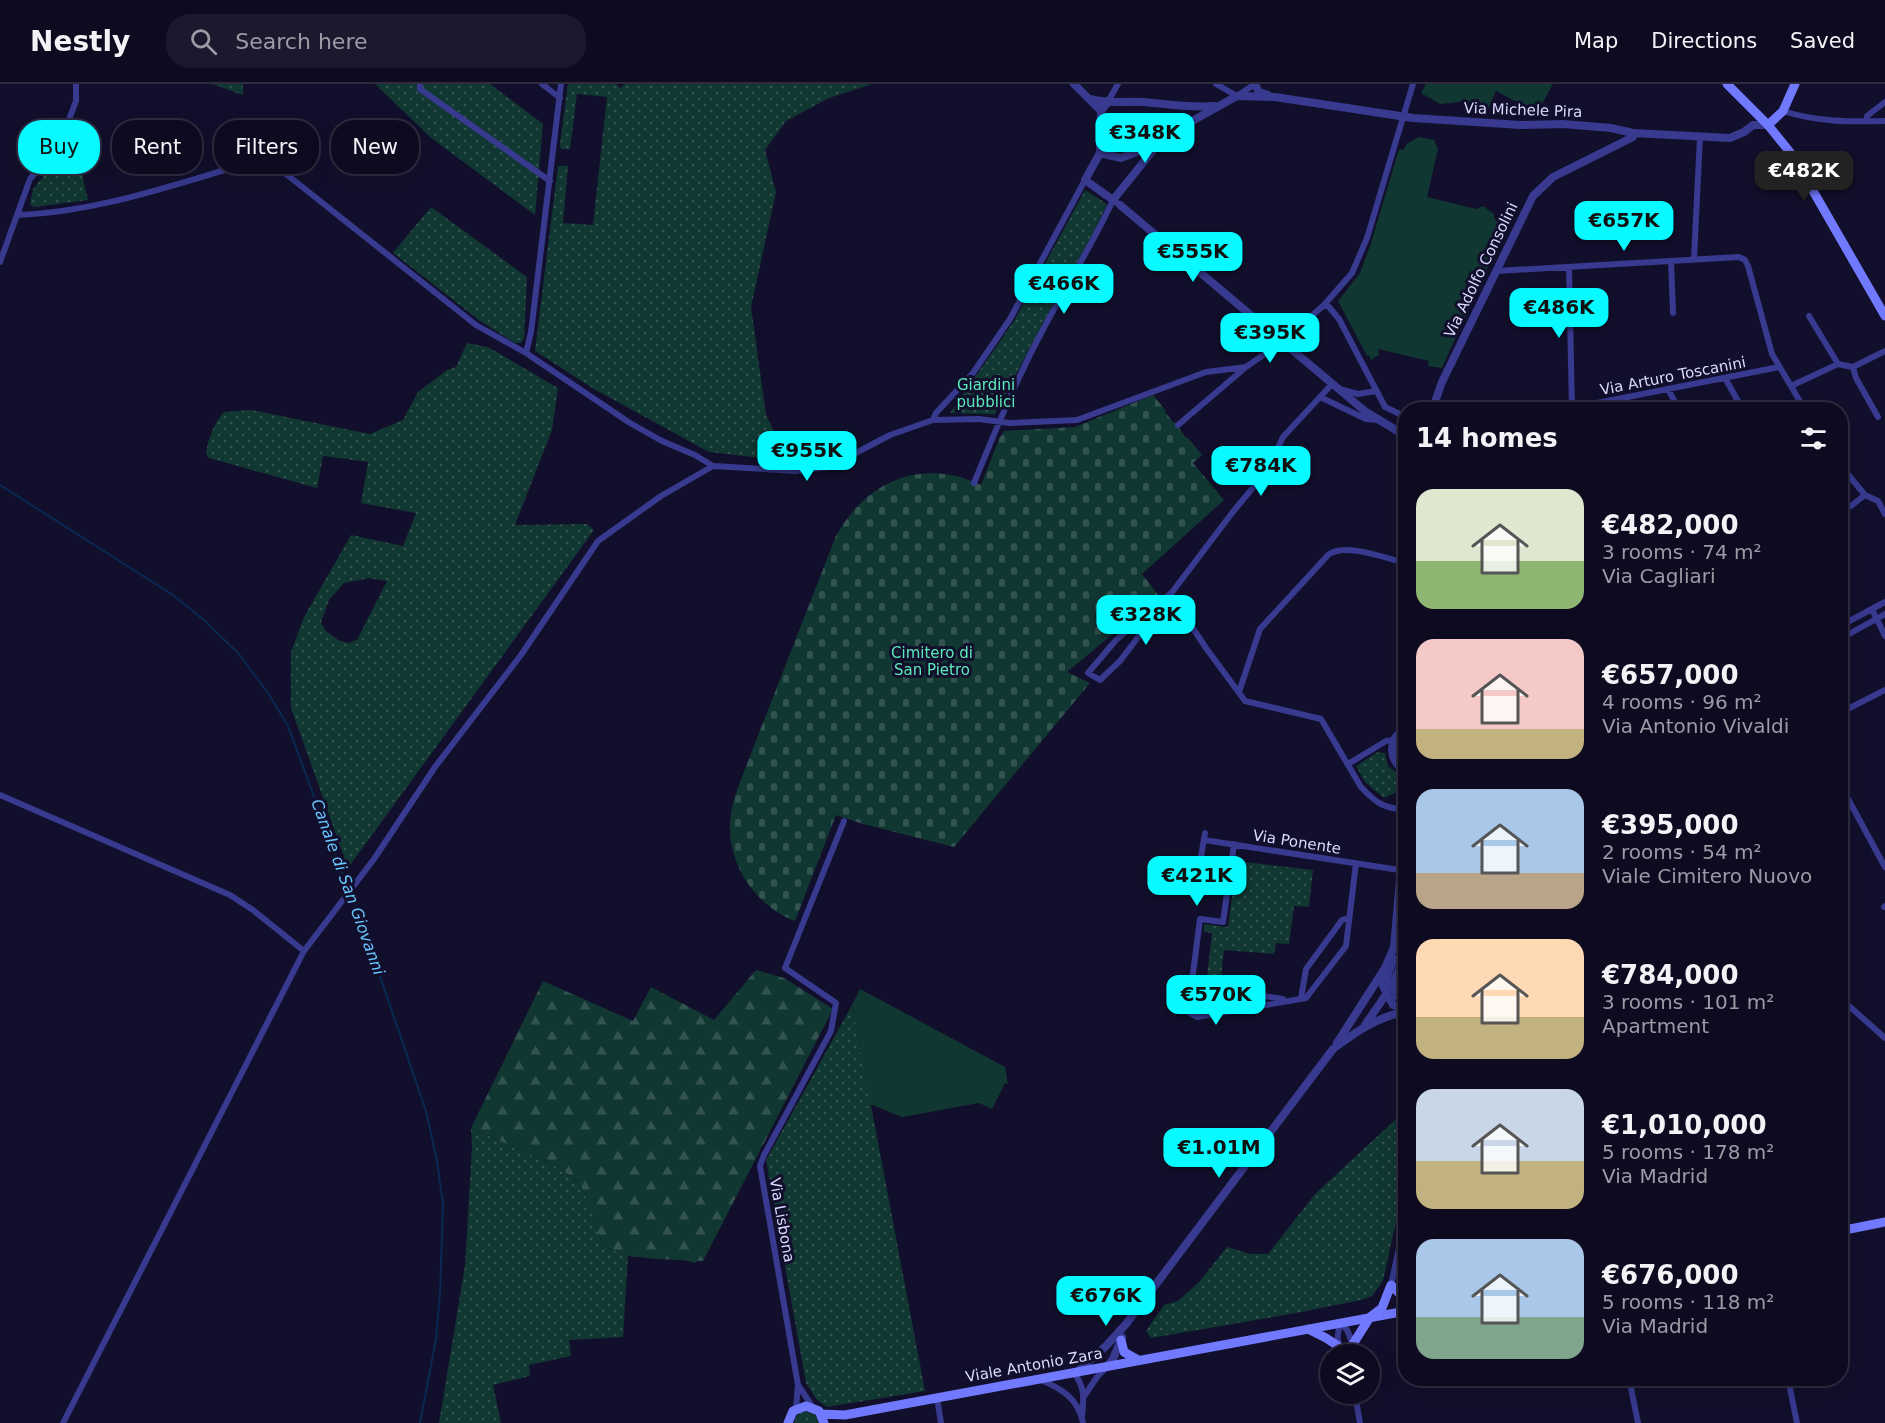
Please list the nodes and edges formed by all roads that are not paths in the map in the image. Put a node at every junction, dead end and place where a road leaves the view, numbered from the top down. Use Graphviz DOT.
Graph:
graph roads {
  1 [pos="76,84"];
  2 [pos="420,84"];
  3 [pos="542,84"];
  4 [pos="561,84"];
  5 [pos="1074,84"];
  6 [pos="1118,84"];
  7 [pos="1216,84"];
  8 [pos="1255,84"];
  9 [pos="1413,84"];
  10 [pos="1727,84"];
  11 [pos="1795,84"];
  12 [pos="1237,96"];
  13 [pos="1275,97"];
  14 [pos="560,98"];
  15 [pos="1091,99"];
  16 [pos="1885,102"];
  17 [pos="1107,104"];
  18 [pos="1219,105"];
  19 [pos="1179,106"];
  20 [pos="1101,111"];
  21 [pos="1783,111"];
  22 [pos="1402,117"];
  23 [pos="1866,121"];
  24 [pos="1885,121"];
  25 [pos="1184,123"];
  26 [pos="1768,125"];
  27 [pos="1633,134"];
  28 [pos="1700,137"];
  29 [pos="1158,144"];
  30 [pos="1100,153"];
  31 [pos="1085,180"];
  32 [pos="550,181"];
  33 [pos="1117,203"];
  34 [pos="18,215"];
  35 [pos="1694,259"];
  36 [pos="1671,261"];
  37 [pos="0,262"];
  38 [pos="1569,267"];
  39 [pos="1496,271"];
  40 [pos="1324,304"];
  41 [pos="1673,313"];
  42 [pos="1809,316"];
  43 [pos="1885,316"];
  44 [pos="1282,342"];
  45 [pos="1885,351"];
  46 [pos="526,353"];
  47 [pos="1838,364"];
  48 [pos="1246,367"];
  49 [pos="1779,367"];
  50 [pos="1853,367"];
  51 [pos="1725,378"];
  52 [pos="1334,386"];
  53 [pos="1791,386"];
  54 [pos="1668,389"];
  55 [pos="1376,391"];
  56 [pos="1320,397"];
  57 [pos="1436,402"];
  58 [pos="1572,402"];
  59 [pos="1606,402"];
  60 [pos="1675,402"];
  61 [pos="1738,402"];
  62 [pos="1800,402"];
  63 [pos="1398,413"];
  64 [pos="1878,417"];
  65 [pos="933,420"];
  66 [pos="1377,420"];
  67 [pos="998,422"];
  68 [pos="1178,425"];
  69 [pos="1398,432"];
  70 [pos="713,466"];
  71 [pos="1848,475"];
  72 [pos="974,483"];
  73 [pos="1865,495"];
  74 [pos="1848,507"];
  75 [pos="1885,514"];
  76 [pos="1398,561"];
  77 [pos="1170,594"];
  78 [pos="1885,602"];
  79 [pos="1872,609"];
  80 [pos="1885,614"];
  81 [pos="1877,619"];
  82 [pos="1848,622"];
  83 [pos="1848,635"];
  84 [pos="1885,636"];
  85 [pos="1885,690"];
  86 [pos="1239,692"];
  87 [pos="1848,709"];
  88 [pos="1398,736"];
  89 [pos="1394,740"];
  90 [pos="1348,764"];
  91 [pos="1398,766"];
  92 [pos="0,795"];
  93 [pos="1848,799"];
  94 [pos="1398,810"];
  95 [pos="844,821"];
  96 [pos="1234,844"];
  97 [pos="1201,857"];
  98 [pos="1356,864"];
  99 [pos="1885,867"];
  100 [pos="1398,870"];
  101 [pos="1398,913"];
  102 [pos="1348,918"];
  103 [pos="1394,947"];
  104 [pos="304,951"];
  105 [pos="1398,973"];
  106 [pos="1393,984"];
  107 [pos="1191,985"];
  108 [pos="1386,994"];
  109 [pos="1398,997"];
  110 [pos="1301,998"];
  111 [pos="1290,1000"];
  112 [pos="1848,1005"];
  113 [pos="1398,1006"];
  114 [pos="1398,1011"];
  115 [pos="1348,1026"];
  116 [pos="1364,1026"];
  117 [pos="1885,1038"];
  118 [pos="1333,1050"];
  119 [pos="1885,1222"];
  120 [pos="1848,1229"];
  121 [pos="1398,1253"];
  122 [pos="1391,1285"];
  123 [pos="1398,1292"];
  124 [pos="1398,1312"];
  125 [pos="1370,1317"];
  126 [pos="1341,1323"];
  127 [pos="1126,1324"];
  128 [pos="1308,1329"];
  129 [pos="1121,1340"];
  130 [pos="1335,1344"];
  131 [pos="1338,1344"];
  132 [pos="1353,1344"];
  133 [pos="1138,1360"];
  134 [pos="1107,1367"];
  135 [pos="1076,1371"];
  136 [pos="1037,1379"];
  137 [pos="798,1385"];
  138 [pos="1631,1386"];
  139 [pos="1790,1386"];
  140 [pos="1084,1395"];
  141 [pos="937,1398"];
  142 [pos="1357,1404"];
  143 [pos="812,1407"];
  144 [pos="796,1408"];
  145 [pos="845,1415"];
  146 [pos="823,1419"];
  147 [pos="1082,1420"];
  148 [pos="786,1422"];
  149 [pos="63,1423"];
  150 [pos="831,1423"];
  151 [pos="941,1423"];
  152 [pos="1360,1423"];
  153 [pos="1638,1423"];
  154 [pos="1797,1423"];
  1 -- 34 [label="street"];
  2 -- 32 [label="street"];
  3 -- 14 [label="street"];
  4 -- 14 [label="street"];
  5 -- 15 [label="street"];
  6 -- 17 [label="street"];
  7 -- 12 [label="street"];
  8 -- 12 [label="street"];
  8 -- 13 [label="street, Via Michele Pira"];
  9 -- 22 [label="street"];
  10 -- 26 [label="main road"];
  11 -- 21 [label="main road"];
  12 -- 13 [label="street, Via Michele Pira"];
  12 -- 18 [label="street"];
  13 -- 22 [label="street, Via Michele Pira"];
  14 -- 32 [label="street"];
  15 -- 17 [label="street"];
  15 -- 20 [label="street"];
  16 -- 23 [label="street"];
  17 -- 19 [label="street"];
  17 -- 20 [label="street"];
  18 -- 19 [label="street"];
  18 -- 25 [label="street"];
  19 -- 25 [label="street"];
  20 -- 30 [label="street"];
  21 -- 23 [label="street"];
  21 -- 26 [label="main road"];
  22 -- 27 [label="street, Via Michele Pira"];
  22 -- 40 [label="street"];
  23 -- 24 [label="street"];
  25 -- 29 [label="street"];
  26 -- 28 [label="street, Via Michele Pira"];
  26 -- 43 [label="main road"];
  27 -- 28 [label="street, Via Michele Pira"];
  27 -- 39 [label="street, Via Adolfo Consolini"];
  28 -- 35 [label="street"];
  29 -- 30 [label="street"];
  29 -- 33 [label="street"];
  30 -- 31 [label="street"];
  31 -- 33 [label="street"];
  31 -- 65 [label="street"];
  32 -- 46 [label="street"];
  33 -- 44 [label="street"];
  33 -- 67 [label="street"];
  34 -- 37 [label="street"];
  34 -- 46 [label="street"];
  35 -- 36 [label="street"];
  35 -- 49 [label="street"];
  36 -- 38 [label="street"];
  36 -- 41 [label="street"];
  38 -- 39 [label="street"];
  38 -- 58 [label="street"];
  39 -- 57 [label="street, Via Adolfo Consolini"];
  40 -- 44 [label="street"];
  40 -- 55 [label="street"];
  42 -- 47 [label="street"];
  44 -- 48 [label="street"];
  44 -- 52 [label="street"];
  45 -- 50 [label="street"];
  46 -- 70 [label="street"];
  47 -- 50 [label="street"];
  47 -- 53 [label="street"];
  48 -- 67 [label="street"];
  48 -- 68 [label="street"];
  49 -- 51 [label="street, Via Arturo Toscanini"];
  49 -- 53 [label="street"];
  50 -- 64 [label="street"];
  51 -- 54 [label="street, Via Arturo Toscanini"];
  51 -- 61 [label="street"];
  52 -- 55 [label="street"];
  52 -- 56 [label="street"];
  52 -- 66 [label="street"];
  53 -- 62 [label="street"];
  54 -- 59 [label="street, Via Arturo Toscanini"];
  54 -- 60 [label="street"];
  55 -- 63 [label="street"];
  56 -- 66 [label="street"];
  56 -- 77 [label="street"];
  65 -- 67 [label="street"];
  65 -- 70 [label="street"];
  66 -- 69 [label="street"];
  67 -- 72 [label="street"];
  70 -- 104 [label="street"];
  71 -- 73 [label="street"];
  73 -- 74 [label="street"];
  73 -- 75 [label="street"];
  76 -- 86 [label="street"];
  77 -- 77 [label="street"];
  77 -- 86 [label="street"];
  78 -- 79 [label="street"];
  79 -- 81 [label="street"];
  79 -- 82 [label="street"];
  80 -- 81 [label="street"];
  81 -- 83 [label="street"];
  81 -- 84 [label="street"];
  85 -- 87 [label="street"];
  86 -- 90 [label="street"];
  88 -- 89 [label="street"];
  89 -- 90 [label="street"];
  89 -- 91 [label="street"];
  90 -- 94 [label="street"];
  92 -- 104 [label="street"];
  93 -- 99 [label="street"];
  95 -- 137 [label="street, Via Lisbona"];
  96 -- 97 [label="street, Via Ponente"];
  96 -- 98 [label="street, Via Ponente"];
  96 -- 107 [label="street, Via Ponente"];
  98 -- 100 [label="street, Via Ponente"];
  98 -- 102 [label="street, Via Ponente"];
  101 -- 103 [label="street"];
  102 -- 110 [label="street"];
  102 -- 110 [label="street, Via Ponente"];
  103 -- 108 [label="street"];
  103 -- 115 [label="street"];
  104 -- 149 [label="street"];
  105 -- 106 [label="street"];
  106 -- 108 [label="street"];
  106 -- 109 [label="street"];
  107 -- 111 [label="street"];
  107 -- 111 [label="street, Via Ponente"];
  108 -- 113 [label="street"];
  108 -- 115 [label="street"];
  108 -- 116 [label="street"];
  110 -- 111 [label="street, Via Ponente"];
  112 -- 117 [label="street"];
  114 -- 116 [label="street"];
  115 -- 118 [label="street"];
  116 -- 118 [label="street"];
  118 -- 127 [label="street"];
  119 -- 120 [label="main road"];
  121 -- 122 [label="street"];
  122 -- 123 [label="main road"];
  122 -- 125 [label="main road"];
  124 -- 125 [label="main road, Viale Antonio Zara"];
  125 -- 126 [label="main road, Viale Antonio Zara"];
  125 -- 132 [label="main road"];
  126 -- 128 [label="main road, Viale Antonio Zara"];
  126 -- 131 [label="street"];
  126 -- 132 [label="street"];
  127 -- 129 [label="street"];
  127 -- 135 [label="street"];
  128 -- 130 [label="main road"];
  128 -- 133 [label="main road, Viale Antonio Zara"];
  129 -- 133 [label="main road"];
  129 -- 134 [label="street"];
  133 -- 134 [label="main road, Viale Antonio Zara"];
  134 -- 135 [label="main road, Viale Antonio Zara"];
  134 -- 140 [label="street"];
  135 -- 136 [label="main road, Viale Antonio Zara"];
  135 -- 140 [label="street"];
  136 -- 141 [label="main road, Viale Antonio Zara"];
  136 -- 147 [label="street"];
  137 -- 143 [label="street, Via Lisbona"];
  137 -- 144 [label="street, Via Lisbona"];
  138 -- 153 [label="street"];
  139 -- 154 [label="street"];
  140 -- 147 [label="street"];
  141 -- 145 [label="main road, Viale Antonio Zara"];
  141 -- 151 [label="street"];
  142 -- 152 [label="street"];
  143 -- 144 [label="main road"];
  143 -- 146 [label="main road"];
  144 -- 148 [label="main road"];
  145 -- 146 [label="main road, Viale Antonio Zara"];
  145 -- 150 [label="main road, Viale Antonio Zara"];
}
